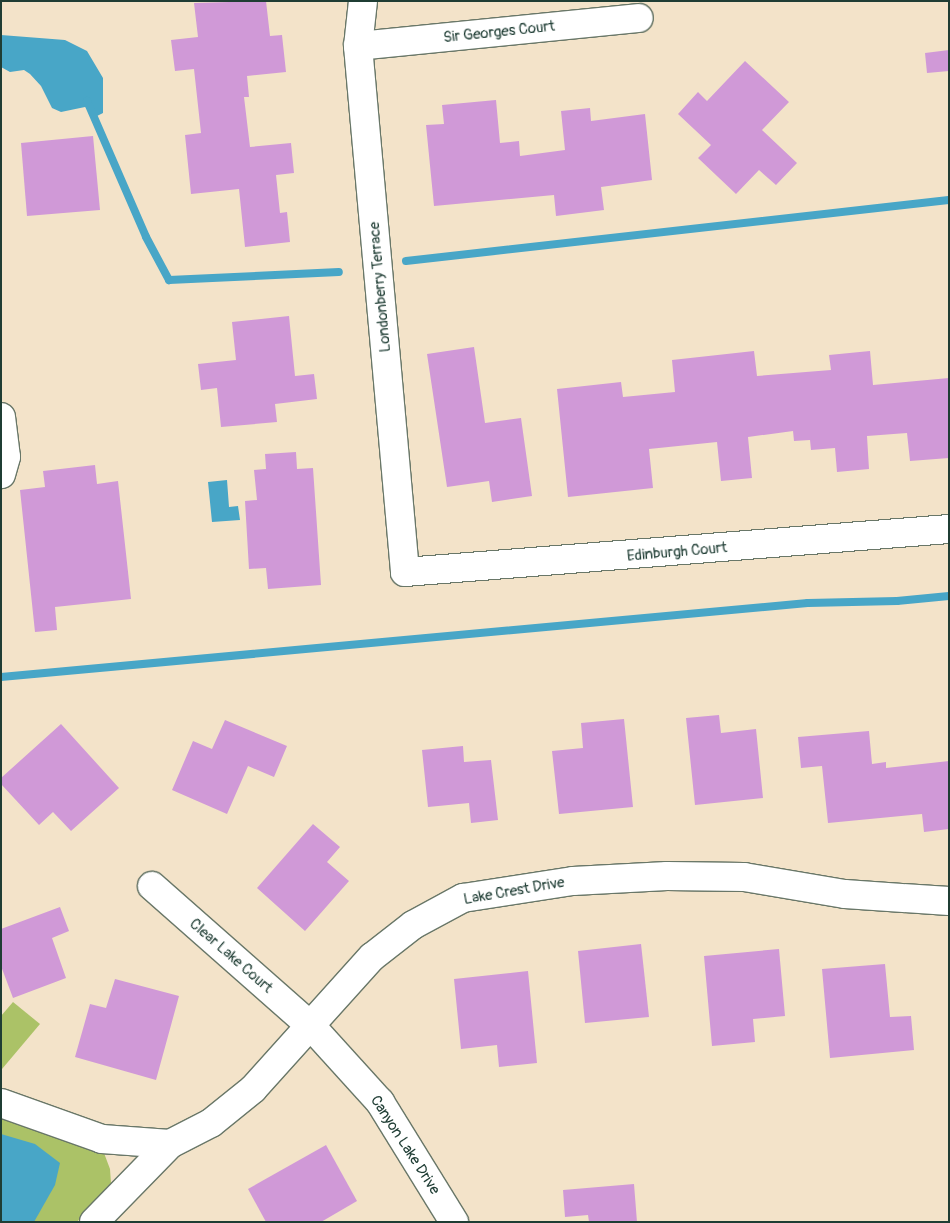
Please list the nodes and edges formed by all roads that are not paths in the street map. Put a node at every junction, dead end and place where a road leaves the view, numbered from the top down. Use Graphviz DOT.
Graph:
graph roads {
  1 [pos="363,1"];
  2 [pos="639,18"];
  3 [pos="358,46"];
  4 [pos="1,417"];
  5 [pos="1,474"];
  6 [pos="949,529"];
  7 [pos="405,572"];
  8 [pos="152,886"];
  9 [pos="949,902"];
  10 [pos="311,1026"];
  11 [pos="1,1103"];
  12 [pos="170,1144"];
  13 [pos="94,1222"];
  14 [pos="454,1222"];
  1 -- 3 [label="street, Londonberry Terrace"];
  2 -- 3 [label="street, Sir Georges Court"];
  3 -- 7 [label="street, Londonberry Terrace"];
  4 -- 5 [label="street"];
  6 -- 7 [label="street, Edinburgh Court"];
  8 -- 10 [label="street, Clear Lake Court"];
  9 -- 10 [label="street, Lake Crest Drive"];
  10 -- 12 [label="street, Lake Crest Drive"];
  10 -- 14 [label="street, Canyon Lake Drive"];
  11 -- 12 [label="street"];
  12 -- 13 [label="street, Lake Crest Drive"];
}
